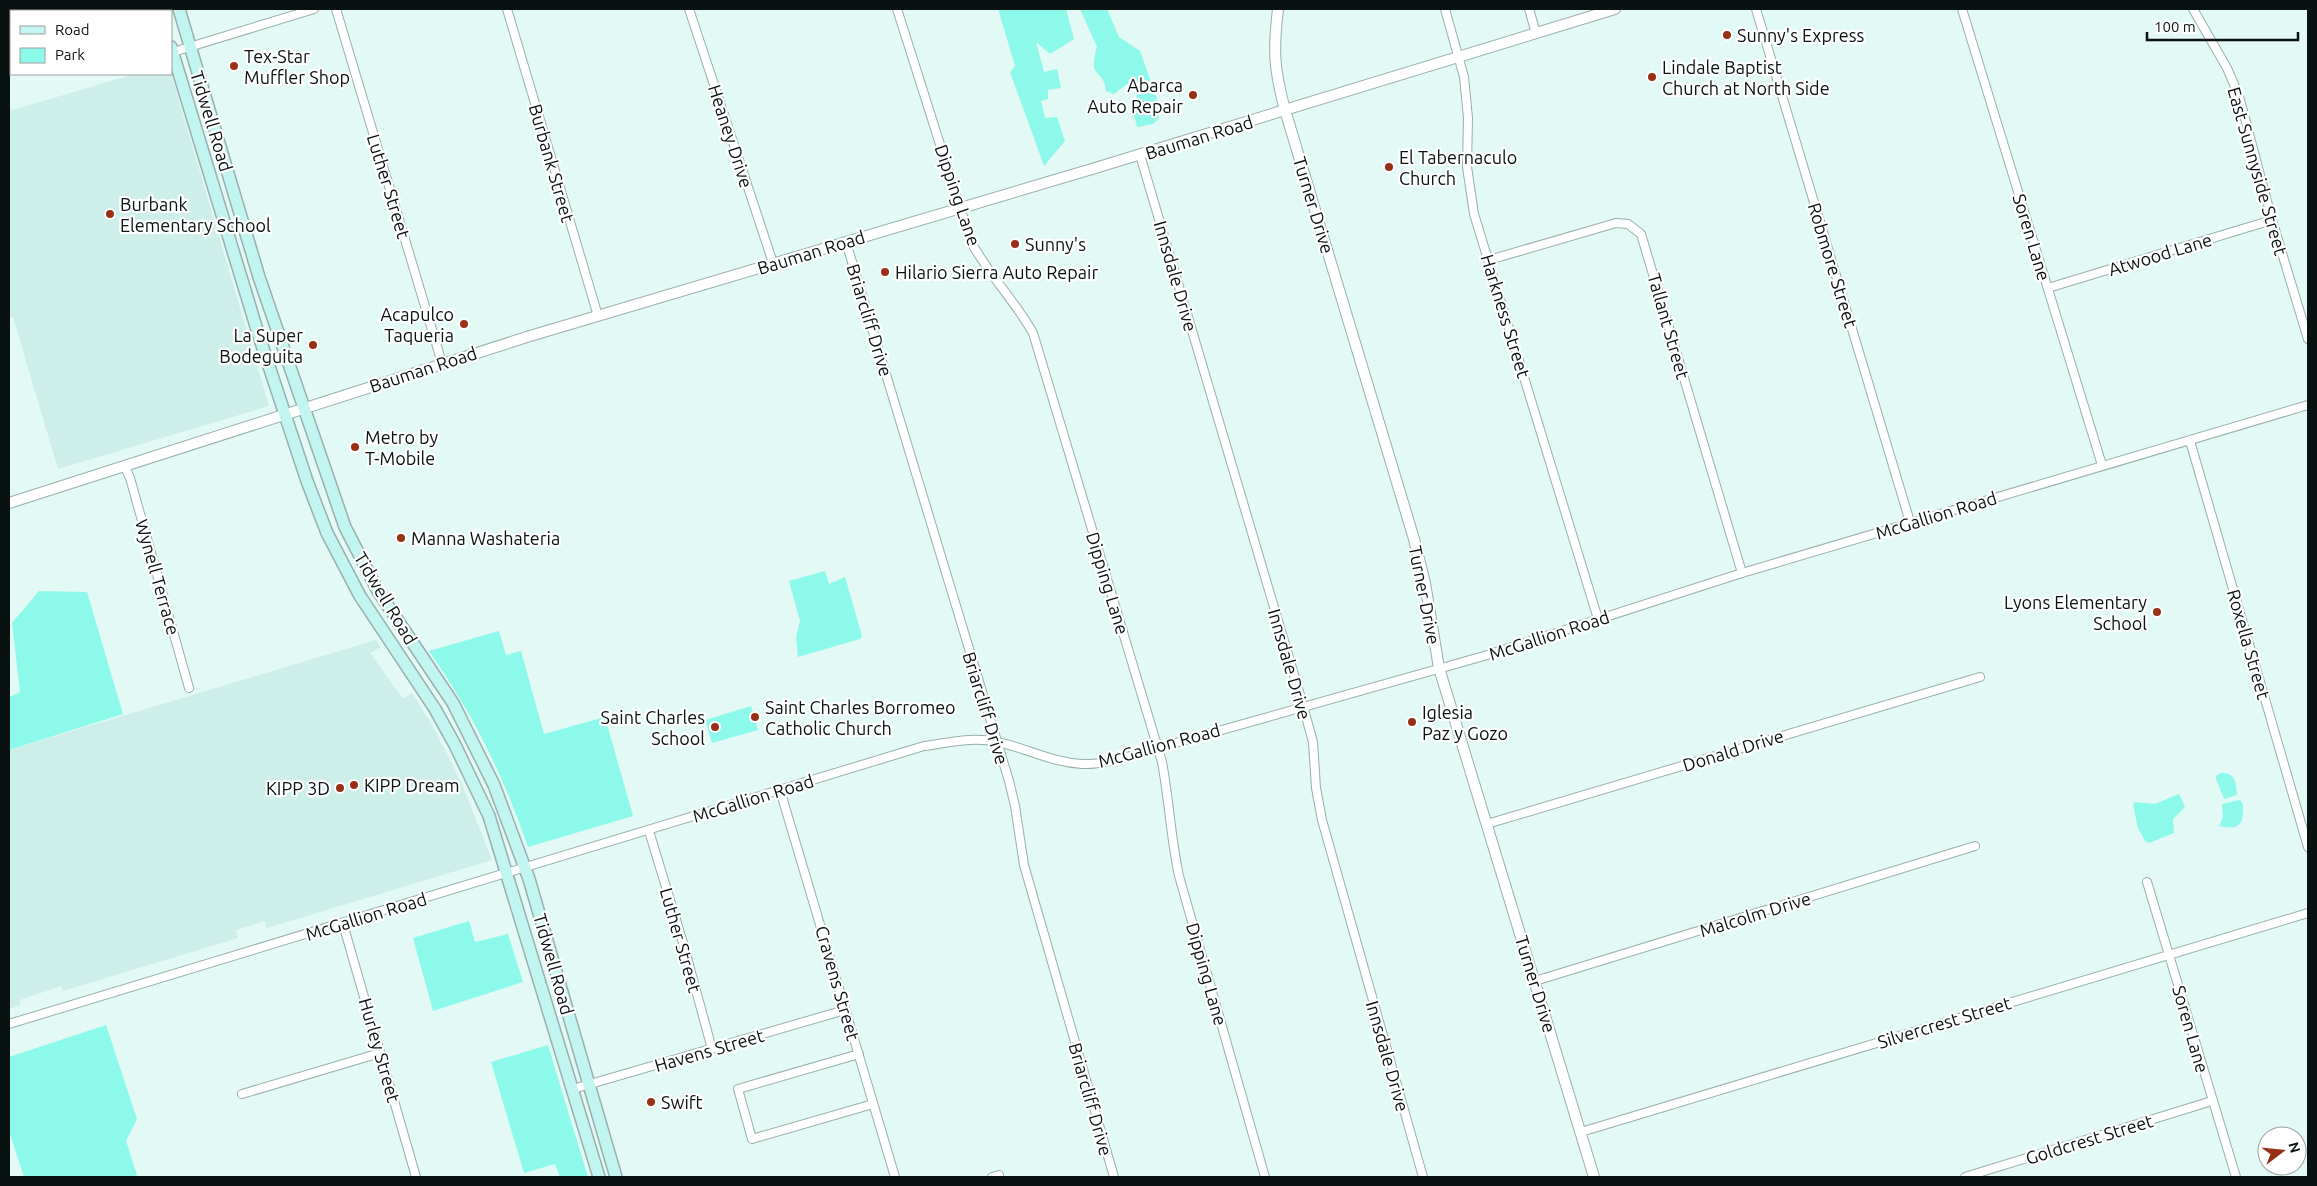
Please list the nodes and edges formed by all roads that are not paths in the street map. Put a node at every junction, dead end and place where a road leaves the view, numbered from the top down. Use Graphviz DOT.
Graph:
graph roads {
  1 [pos="179,9"];
  2 [pos="314,9"];
  3 [pos="336,9"];
  4 [pos="507,9"];
  5 [pos="689,9"];
  6 [pos="897,9"];
  7 [pos="1278,9"];
  8 [pos="1445,9"];
  9 [pos="1529,9"];
  10 [pos="1615,9"];
  11 [pos="1756,9"];
  12 [pos="1962,9"];
  13 [pos="2193,9"];
  14 [pos="1536,33"];
  15 [pos="190,47"];
  16 [pos="172,50"];
  17 [pos="1460,57"];
  18 [pos="1285,110"];
  19 [pos="1140,155"];
  20 [pos="225,164"];
  21 [pos="208,168"];
  22 [pos="960,209"];
  23 [pos="2272,220"];
  24 [pos="846,242"];
  25 [pos="1489,260"];
  26 [pos="773,264"];
  27 [pos="259,277"];
  28 [pos="243,283"];
  29 [pos="2048,288"];
  30 [pos="598,316"];
  31 [pos="2308,339"];
  32 [pos="442,363"];
  33 [pos="2308,405"];
  34 [pos="302,409"];
  35 [pos="285,414"];
  36 [pos="2190,441"];
  37 [pos="2102,465"];
  38 [pos="125,467"];
  39 [pos="9,503"];
  40 [pos="1910,522"];
  41 [pos="344,526"];
  42 [pos="327,533"];
  43 [pos="1742,573"];
  44 [pos="1598,619"];
  45 [pos="416,647"];
  46 [pos="397,653"];
  47 [pos="1439,668"];
  48 [pos="1980,677"];
  49 [pos="189,688"];
  50 [pos="1303,708"];
  51 [pos="471,736"];
  52 [pos="996,741"];
  53 [pos="455,745"];
  54 [pos="1158,748"];
  55 [pos="780,790"];
  56 [pos="1486,824"];
  57 [pos="649,831"];
  58 [pos="1975,846"];
  59 [pos="2308,846"];
  60 [pos="525,866"];
  61 [pos="507,871"];
  62 [pos="2147,882"];
  63 [pos="2308,913"];
  64 [pos="343,924"];
  65 [pos="2169,954"];
  66 [pos="1535,981"];
  67 [pos="846,1010"];
  68 [pos="9,1024"];
  69 [pos="712,1049"];
  70 [pos="380,1053"];
  71 [pos="858,1054"];
  72 [pos="589,1084"];
  73 [pos="572,1089"];
  74 [pos="242,1094"];
  75 [pos="2212,1101"];
  76 [pos="873,1104"];
  77 [pos="1581,1132"];
  78 [pos="416,1177"];
  79 [pos="599,1177"];
  80 [pos="616,1177"];
  81 [pos="895,1177"];
  82 [pos="1114,1177"];
  83 [pos="1265,1177"];
  84 [pos="1423,1177"];
  85 [pos="1594,1177"];
  86 [pos="1965,1177"];
  87 [pos="2236,1177"];
  1 -- 15 [label="main road, Tidwell Road"];
  2 -- 15 [label="street"];
  3 -- 32 [label="street, Luther Street"];
  4 -- 30 [label="street, Burbank Street"];
  5 -- 26 [label="street, Heaney Drive"];
  6 -- 22 [label="street, Dipping Lane"];
  7 -- 18 [label="street, Turner Drive"];
  8 -- 17 [label="street, Harkness Street"];
  9 -- 14 [label="street"];
  10 -- 14 [label="street, Bauman Road"];
  11 -- 40 [label="street, Robmore Street"];
  12 -- 29 [label="street, Soren Lane"];
  13 -- 23 [label="street, East Sunnyside Street"];
  14 -- 17 [label="street, Bauman Road"];
  15 -- 16 [label="street"];
  15 -- 20 [label="main road, Tidwell Road"];
  16 -- 21 [label="main road, Tidwell Road"];
  17 -- 18 [label="street, Bauman Road"];
  17 -- 25 [label="street, Harkness Street"];
  18 -- 19 [label="street, Bauman Road"];
  18 -- 47 [label="street, Turner Drive"];
  19 -- 22 [label="street, Bauman Road"];
  19 -- 50 [label="street, Innsdale Drive"];
  20 -- 21 [label="main road"];
  20 -- 27 [label="main road, Tidwell Road"];
  21 -- 28 [label="main road, Tidwell Road"];
  22 -- 24 [label="street, Bauman Road"];
  22 -- 54 [label="street, Dipping Lane"];
  23 -- 29 [label="street, Atwood Lane"];
  23 -- 31 [label="street, East Sunnyside Street"];
  24 -- 26 [label="street, Bauman Road"];
  24 -- 52 [label="street, Briarcliff Drive"];
  25 -- 43 [label="street, Tallant Street"];
  25 -- 44 [label="street, Harkness Street"];
  26 -- 30 [label="street, Bauman Road"];
  27 -- 28 [label="main road"];
  27 -- 34 [label="main road, Tidwell Road"];
  28 -- 35 [label="main road, Tidwell Road"];
  29 -- 37 [label="street, Soren Lane"];
  30 -- 32 [label="street, Bauman Road"];
  32 -- 34 [label="street, Bauman Road"];
  33 -- 36 [label="street, McGallion Road"];
  34 -- 35 [label="street, Bauman Road"];
  34 -- 41 [label="main road, Tidwell Road"];
  35 -- 38 [label="street, Bauman Road"];
  35 -- 42 [label="main road, Tidwell Road"];
  36 -- 37 [label="street, McGallion Road"];
  36 -- 59 [label="street, Roxella Street"];
  37 -- 40 [label="street, McGallion Road"];
  38 -- 39 [label="street, Bauman Road"];
  38 -- 49 [label="street, Wynell Terrace"];
  40 -- 43 [label="street, McGallion Road"];
  41 -- 42 [label="main road"];
  41 -- 45 [label="main road, Tidwell Road"];
  42 -- 46 [label="main road, Tidwell Road"];
  43 -- 44 [label="street, McGallion Road"];
  44 -- 47 [label="street, McGallion Road"];
  45 -- 46 [label="main road"];
  45 -- 51 [label="main road, Tidwell Road"];
  46 -- 53 [label="main road, Tidwell Road"];
  47 -- 50 [label="street, McGallion Road"];
  47 -- 56 [label="street, Turner Drive"];
  48 -- 56 [label="street, Donald Drive"];
  50 -- 54 [label="street, McGallion Road"];
  50 -- 84 [label="street, Innsdale Drive"];
  51 -- 53 [label="main road"];
  51 -- 60 [label="main road, Tidwell Road"];
  52 -- 54 [label="street, McGallion Road"];
  52 -- 55 [label="street, McGallion Road"];
  52 -- 82 [label="street, Briarcliff Drive"];
  53 -- 61 [label="main road, Tidwell Road"];
  54 -- 83 [label="street, Dipping Lane"];
  55 -- 57 [label="street, McGallion Road"];
  55 -- 67 [label="street, Cravens Street"];
  56 -- 66 [label="street, Turner Drive"];
  57 -- 60 [label="street, McGallion Road"];
  57 -- 69 [label="street, Luther Street"];
  58 -- 66 [label="street, Malcolm Drive"];
  60 -- 61 [label="street, McGallion Road"];
  60 -- 72 [label="main road, Tidwell Road"];
  61 -- 64 [label="street, McGallion Road"];
  61 -- 73 [label="main road, Tidwell Road"];
  62 -- 65 [label="street, Soren Lane"];
  63 -- 65 [label="street, Silvercrest Street"];
  64 -- 68 [label="street, McGallion Road"];
  64 -- 70 [label="street, Hurley Street"];
  65 -- 75 [label="street, Soren Lane"];
  65 -- 77 [label="street, Silvercrest Street"];
  66 -- 77 [label="street, Turner Drive"];
  67 -- 69 [label="street, Havens Street"];
  67 -- 71 [label="street, Cravens Street"];
  69 -- 72 [label="street, Havens Street"];
  70 -- 74 [label="street"];
  70 -- 78 [label="street, Hurley Street"];
  71 -- 76 [label="street, Cravens Street"];
  71 -- 76 [label="street"];
  72 -- 73 [label="street, Havens Street"];
  72 -- 80 [label="main road, Tidwell Road"];
  73 -- 79 [label="main road, Tidwell Road"];
  75 -- 86 [label="street, Goldcrest Street"];
  75 -- 87 [label="street, Soren Lane"];
  76 -- 81 [label="street, Cravens Street"];
  77 -- 85 [label="street, Turner Drive"];
}
